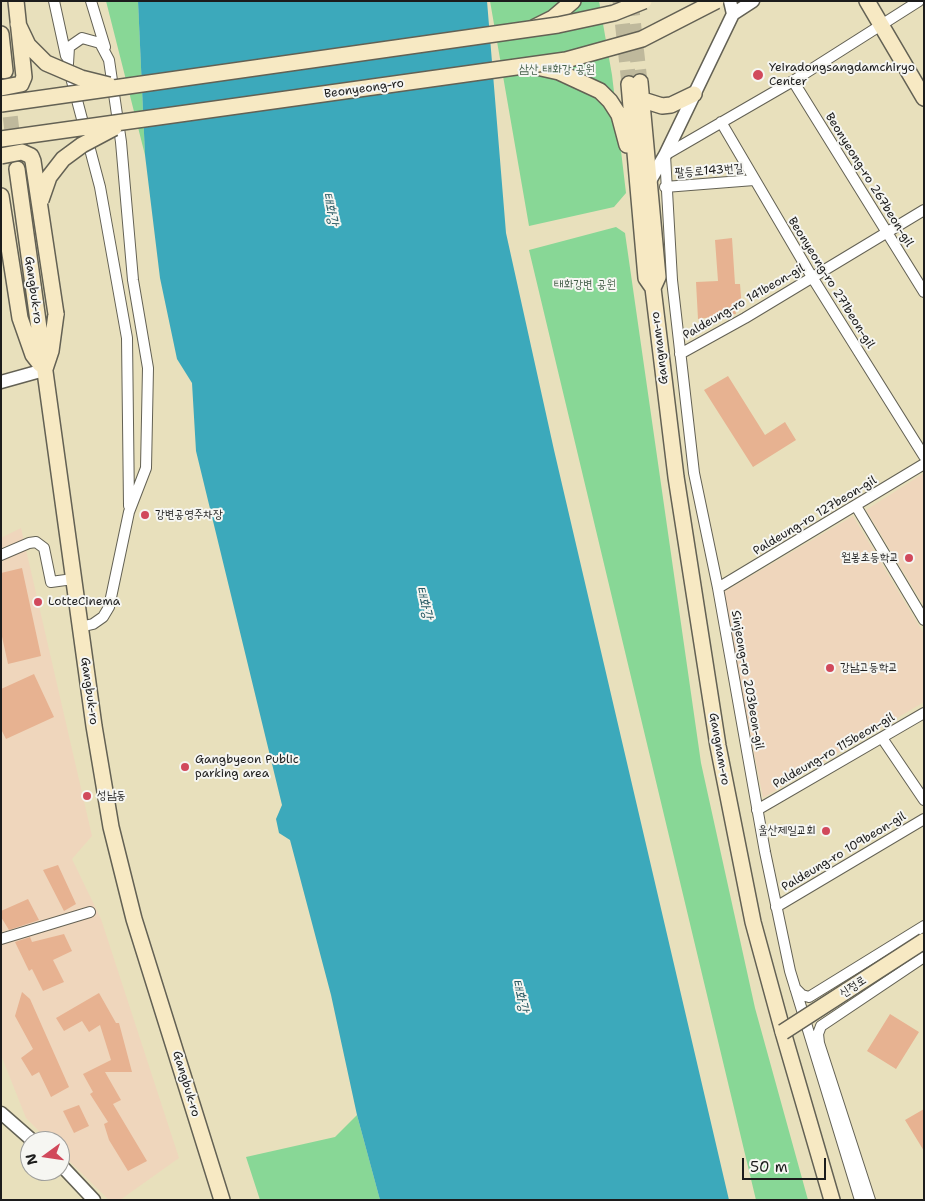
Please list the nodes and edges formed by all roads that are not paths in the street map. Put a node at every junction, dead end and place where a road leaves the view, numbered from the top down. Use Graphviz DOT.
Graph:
graph roads {
  1 [pos="16,1"];
  2 [pos="56,1"];
  3 [pos="91,1"];
  4 [pos="573,1"];
  5 [pos="644,1"];
  6 [pos="716,1"];
  7 [pos="730,1"];
  8 [pos="753,1"];
  9 [pos="867,1"];
  10 [pos="919,1"];
  11 [pos="733,14"];
  12 [pos="18,24"];
  13 [pos="881,26"];
  14 [pos="525,30"];
  15 [pos="1,34"];
  16 [pos="109,60"];
  17 [pos="68,64"];
  18 [pos="529,66"];
  19 [pos="5,71"];
  20 [pos="793,81"];
  21 [pos="125,87"];
  22 [pos="1,88"];
  23 [pos="694,94"];
  24 [pos="924,98"];
  25 [pos="643,100"];
  26 [pos="1,104"];
  27 [pos="130,121"];
  28 [pos="721,122"];
  29 [pos="1,139"];
  30 [pos="665,155"];
  31 [pos="1,156"];
  32 [pos="17,169"];
  33 [pos="754,180"];
  34 [pos="651,181"];
  35 [pos="665,187"];
  36 [pos="1,196"];
  37 [pos="639,203"];
  38 [pos="40,208"];
  39 [pos="924,210"];
  40 [pos="887,232"];
  41 [pos="812,277"];
  42 [pos="653,288"];
  43 [pos="924,292"];
  44 [pos="680,354"];
  45 [pos="44,370"];
  46 [pos="1,382"];
  47 [pos="924,456"];
  48 [pos="924,464"];
  49 [pos="856,506"];
  50 [pos="129,512"];
  51 [pos="1,556"];
  52 [pos="73,579"];
  53 [pos="718,588"];
  54 [pos="924,620"];
  55 [pos="80,627"];
  56 [pos="924,713"];
  57 [pos="882,738"];
  58 [pos="924,800"];
  59 [pos="757,810"];
  60 [pos="924,819"];
  61 [pos="776,907"];
  62 [pos="90,912"];
  63 [pos="924,926"];
  64 [pos="1,939"];
  65 [pos="924,942"];
  66 [pos="924,957"];
  67 [pos="795,988"];
  68 [pos="782,1032"];
  69 [pos="1,1113"];
  70 [pos="22,1131"];
  71 [pos="70,1175"];
  72 [pos="94,1200"];
  73 [pos="222,1200"];
  74 [pos="832,1200"];
  75 [pos="860,1200"];
  76 [pos="870,1200"];
  1 -- 12 [label="main road, bridge"];
  2 -- 17 [label="street"];
  3 -- 16 [label="street"];
  4 -- 14 [label="main road, bridge"];
  5 -- 14 [label="main road, bridge"];
  6 -- 18 [label="main road, Beonyeong-ro, bridge"];
  7 -- 11 [label="street"];
  8 -- 11 [label="street"];
  9 -- 13 [label="main road"];
  10 -- 13 [label="street"];
  11 -- 23 [label="street"];
  12 -- 21 [label="main road, bridge"];
  12 -- 22 [label="main road, bridge"];
  13 -- 20 [label="street"];
  13 -- 24 [label="main road"];
  14 -- 21 [label="main road, bridge"];
  15 -- 19 [label="main road"];
  16 -- 17 [label="street"];
  16 -- 50 [label="street"];
  17 -- 50 [label="street"];
  18 -- 27 [label="main road, Beonyeong-ro, bridge"];
  18 -- 37 [label="main road"];
  20 -- 28 [label="street"];
  20 -- 40 [label="street, Beonyeong-ro 267beon-gil"];
  21 -- 26 [label="main road, bridge"];
  23 -- 25 [label="main road"];
  23 -- 30 [label="street"];
  25 -- 34 [label="main road, Gangnam-ro"];
  25 -- 37 [label="main road, Gangnam-ro"];
  27 -- 29 [label="main road, Beonyeong-ro, bridge"];
  27 -- 38 [label="main road, bridge"];
  28 -- 30 [label="street"];
  28 -- 33 [label="street, Beonyeong-ro 271beon-gil"];
  30 -- 34 [label="street"];
  30 -- 35 [label="street, Sinjeong-ro 203beon-gil"];
  31 -- 38 [label="main road, bridge"];
  32 -- 45 [label="main road, Gangbuk-ro"];
  33 -- 35 [label="street, 팔등로143번길"];
  33 -- 41 [label="street, Beonyeong-ro 271beon-gil"];
  34 -- 37 [label="street"];
  34 -- 42 [label="main road, Gangnam-ro"];
  35 -- 44 [label="street, Sinjeong-ro 203beon-gil"];
  36 -- 45 [label="main road"];
  37 -- 42 [label="main road, Gangnam-ro"];
  38 -- 45 [label="main road, bridge"];
  39 -- 40 [label="street, Paldeung-ro 141beon-gil"];
  40 -- 41 [label="street, Paldeung-ro 141beon-gil"];
  40 -- 43 [label="street, Beonyeong-ro 267beon-gil"];
  41 -- 44 [label="street, Paldeung-ro 141beon-gil"];
  41 -- 47 [label="street, Beonyeong-ro 271beon-gil"];
  42 -- 68 [label="main road, Gangnam-ro"];
  44 -- 53 [label="street, Sinjeong-ro 203beon-gil"];
  45 -- 46 [label="street"];
  45 -- 52 [label="main road, Gangbuk-ro"];
  48 -- 49 [label="street, Paldeung-ro 127beon-gil"];
  49 -- 53 [label="street, Paldeung-ro 127beon-gil"];
  49 -- 54 [label="street"];
  50 -- 55 [label="street"];
  51 -- 52 [label="street"];
  52 -- 55 [label="main road, Gangbuk-ro"];
  53 -- 59 [label="street, Sinjeong-ro 203beon-gil"];
  55 -- 73 [label="main road, Gangbuk-ro"];
  56 -- 57 [label="street, Paldeung-ro 115beon-gil"];
  57 -- 58 [label="street"];
  57 -- 59 [label="street, Paldeung-ro 115beon-gil"];
  59 -- 61 [label="street, Sinjeong-ro 203beon-gil"];
  60 -- 61 [label="street, Paldeung-ro 109beon-gil"];
  61 -- 67 [label="street, Sinjeong-ro 203beon-gil"];
  62 -- 64 [label="street"];
  63 -- 67 [label="street"];
  65 -- 68 [label="main road, 신정로, bridge"];
  66 -- 76 [label="street"];
  67 -- 75 [label="street, Sinjeong-ro 203beon-gil"];
  68 -- 74 [label="main road, Gangnam-ro"];
  69 -- 70 [label="street"];
  71 -- 72 [label="street"];
}
